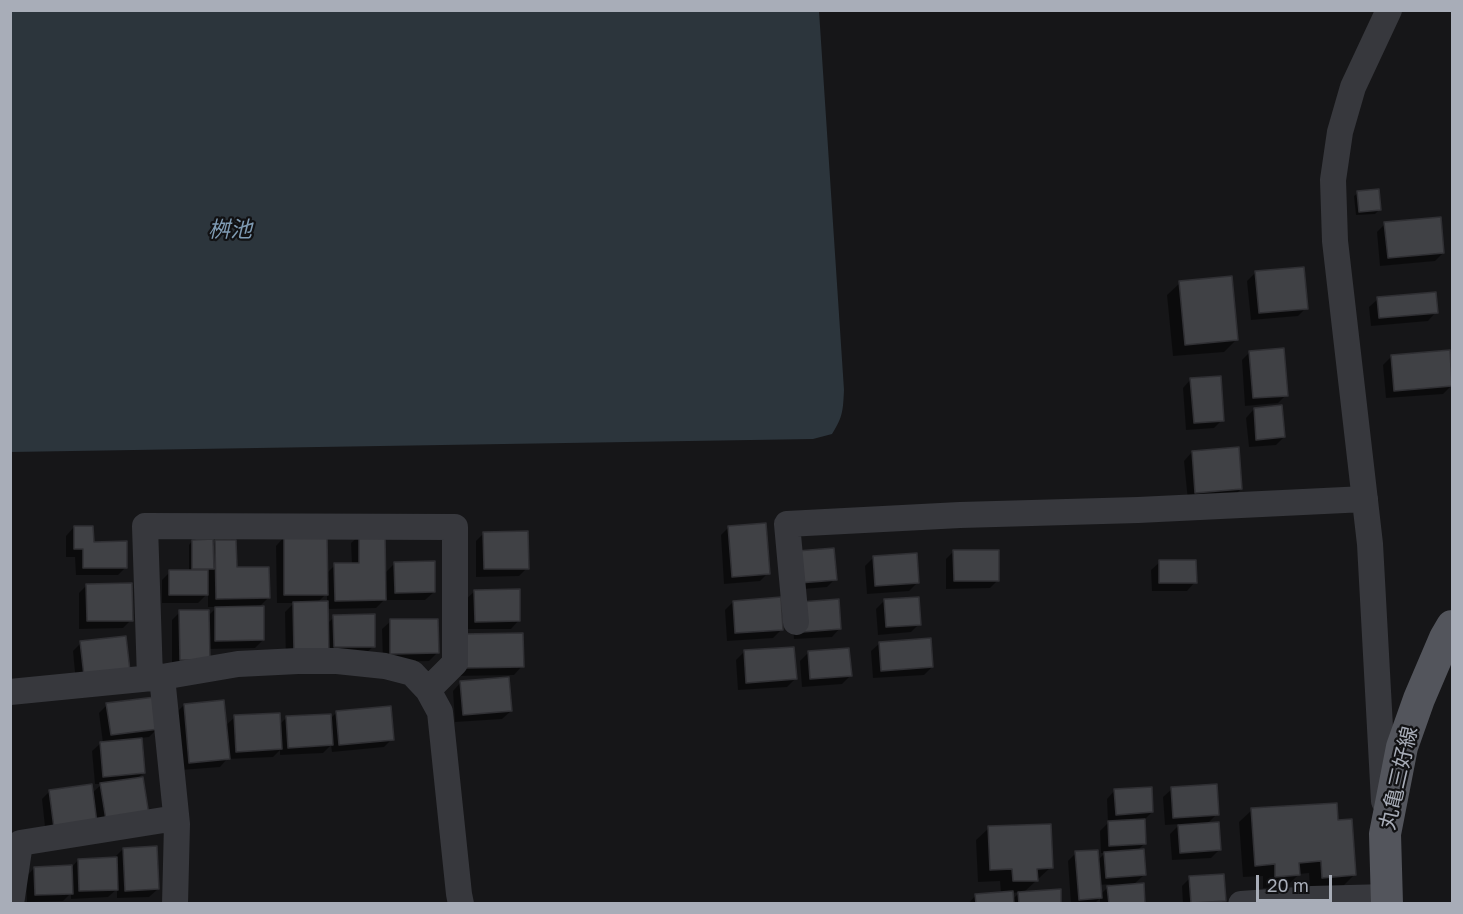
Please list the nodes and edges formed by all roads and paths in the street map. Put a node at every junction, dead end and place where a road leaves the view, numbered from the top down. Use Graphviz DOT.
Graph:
graph roads {
  1 [pos="1389,10"];
  2 [pos="1365,499"];
  3 [pos="796,622"];
  4 [pos="1452,626"];
  5 [pos="156,677"];
  6 [pos="428,690"];
  7 [pos="10,692"];
  8 [pos="176,818"];
  9 [pos="1385,834"];
  10 [pos="1387,900"];
  11 [pos="11,903"];
  12 [pos="175,903"];
  13 [pos="461,903"];
  14 [pos="1241,903"];
  1 -- 2 [label="street"];
  2 -- 3 [label="street"];
  2 -- 9 [label="street"];
  4 -- 9 [label="main road, 丸亀三好線"];
  5 -- 6 [label="street"];
  5 -- 6 [label="street"];
  5 -- 7 [label="street"];
  5 -- 8 [label="street"];
  6 -- 13 [label="street"];
  8 -- 11 [label="street"];
  8 -- 12 [label="street"];
  9 -- 10 [label="main road, 丸亀三好線"];
  10 -- 14 [label="street"];
}
